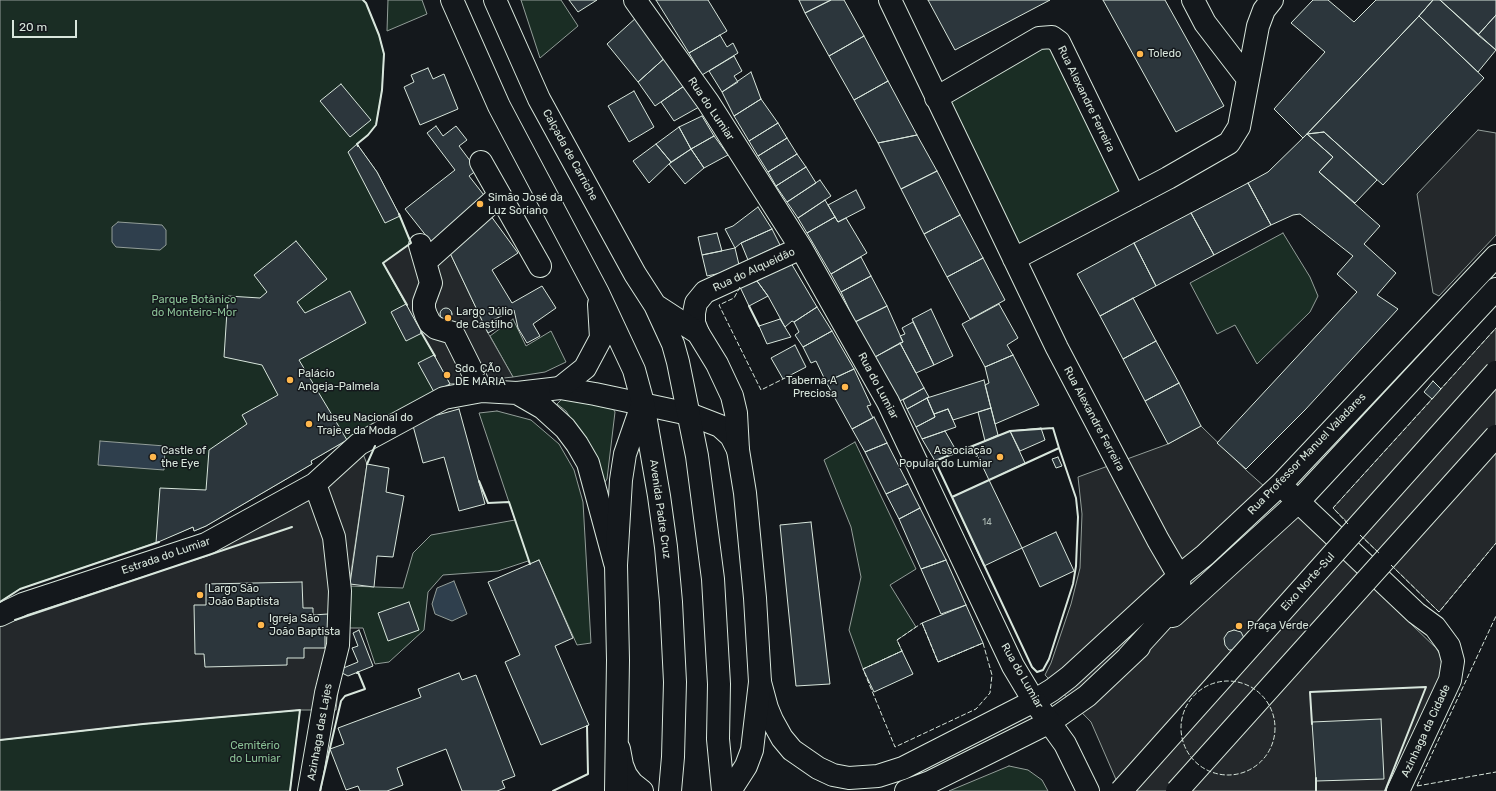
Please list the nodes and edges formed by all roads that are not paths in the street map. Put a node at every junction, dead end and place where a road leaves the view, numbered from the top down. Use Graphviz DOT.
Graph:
graph roads {
  1 [pos="452,0"];
  2 [pos="495,0"];
  3 [pos="635,0"];
  4 [pos="890,0"];
  5 [pos="1193,0"];
  6 [pos="1272,0"];
  7 [pos="1248,79"];
  8 [pos="936,98"];
  9 [pos="481,162"];
  10 [pos="500,195"];
  11 [pos="1134,196"];
  12 [pos="801,248"];
  13 [pos="1496,256"];
  14 [pos="1014,259"];
  15 [pos="540,266"];
  16 [pos="1496,289"];
  17 [pos="598,293"];
  18 [pos="655,305"];
  19 [pos="698,333"];
  20 [pos="1496,372"];
  21 [pos="560,388"];
  22 [pos="482,391"];
  23 [pos="517,393"];
  24 [pos="643,404"];
  25 [pos="689,414"];
  26 [pos="1496,436"];
  27 [pos="738,450"];
  28 [pos="314,484"];
  29 [pos="1280,484"];
  30 [pos="1298,502"];
  31 [pos="616,565"];
  32 [pos="1179,576"];
  33 [pos="0,615"];
  34 [pos="1128,657"];
  35 [pos="760,682"];
  36 [pos="1034,701"];
  37 [pos="1050,722"];
  38 [pos="618,742"];
  39 [pos="309,791"];
  40 [pos="616,791"];
  41 [pos="642,791"];
  42 [pos="670,791"];
  43 [pos="723,791"];
  44 [pos="730,791"];
  45 [pos="906,791"];
  46 [pos="1088,791"];
  47 [pos="1120,791"];
  48 [pos="1177,791"];
  49 [pos="1398,791"];
  1 -- 17 [label="main road, Avenida Padre Cruz"];
  2 -- 18 [label="main road, Calçada de Carriche"];
  3 -- 12 [label="main road, Rua do Lumiar"];
  4 -- 8 [label="main road, Rua Alexandre Ferreira"];
  5 -- 7 [label="main road"];
  6 -- 7 [label="main road"];
  7 -- 11 [label="main road"];
  8 -- 11 [label="main road, Rua Alexandre Ferreira"];
  8 -- 14 [label="main road, Rua Alexandre Ferreira"];
  9 -- 10 [label="main road"];
  10 -- 15 [label="main road"];
  10 -- 22 [label="main road"];
  11 -- 14 [label="main road"];
  12 -- 19 [label="main road, Rua do Alqueidão"];
  12 -- 36 [label="main road, Rua do Lumiar"];
  13 -- 29 [label="main road, Rua Professor Manuel Valadares"];
  14 -- 32 [label="main road, Rua Alexandre Ferreira"];
  16 -- 30 [label="main road"];
  17 -- 21 [label="main road"];
  17 -- 24 [label="main road, Avenida Padre Cruz"];
  18 -- 19 [label="main road"];
  18 -- 25 [label="main road"];
  19 -- 27 [label="main road"];
  20 -- 47 [label="main road, Eixo Norte-Sul, bridge"];
  21 -- 23 [label="main road"];
  21 -- 24 [label="main road"];
  22 -- 23 [label="main road"];
  22 -- 28 [label="main road, Estrada do Lumiar"];
  23 -- 31 [label="main road"];
  24 -- 25 [label="main road"];
  24 -- 31 [label="main road"];
  24 -- 42 [label="main road, Avenida Padre Cruz"];
  25 -- 27 [label="main road"];
  25 -- 43 [label="main road"];
  26 -- 48 [label="main road, bridge"];
  27 -- 35 [label="main road"];
  28 -- 33 [label="main road, Estrada do Lumiar"];
  28 -- 39 [label="main road, Azinhaga das Lajes"];
  29 -- 30 [label="main road, Azinhaga da Cidade"];
  29 -- 32 [label="main road, Rua Professor Manuel Valadares"];
  30 -- 34 [label="main road"];
  30 -- 49 [label="main road, Azinhaga da Cidade"];
  31 -- 38 [label="main road"];
  32 -- 34 [label="main road"];
  32 -- 36 [label="main road, Rua Professor Manuel Valadares"];
  34 -- 37 [label="main road"];
  35 -- 36 [label="main road, Rua Professor Manuel Valadares"];
  35 -- 44 [label="main road"];
  36 -- 37 [label="main road, Rua do Lumiar"];
  37 -- 45 [label="main road"];
  37 -- 46 [label="main road, Rua do Lumiar"];
  38 -- 40 [label="main road"];
  38 -- 41 [label="main road"];
}
